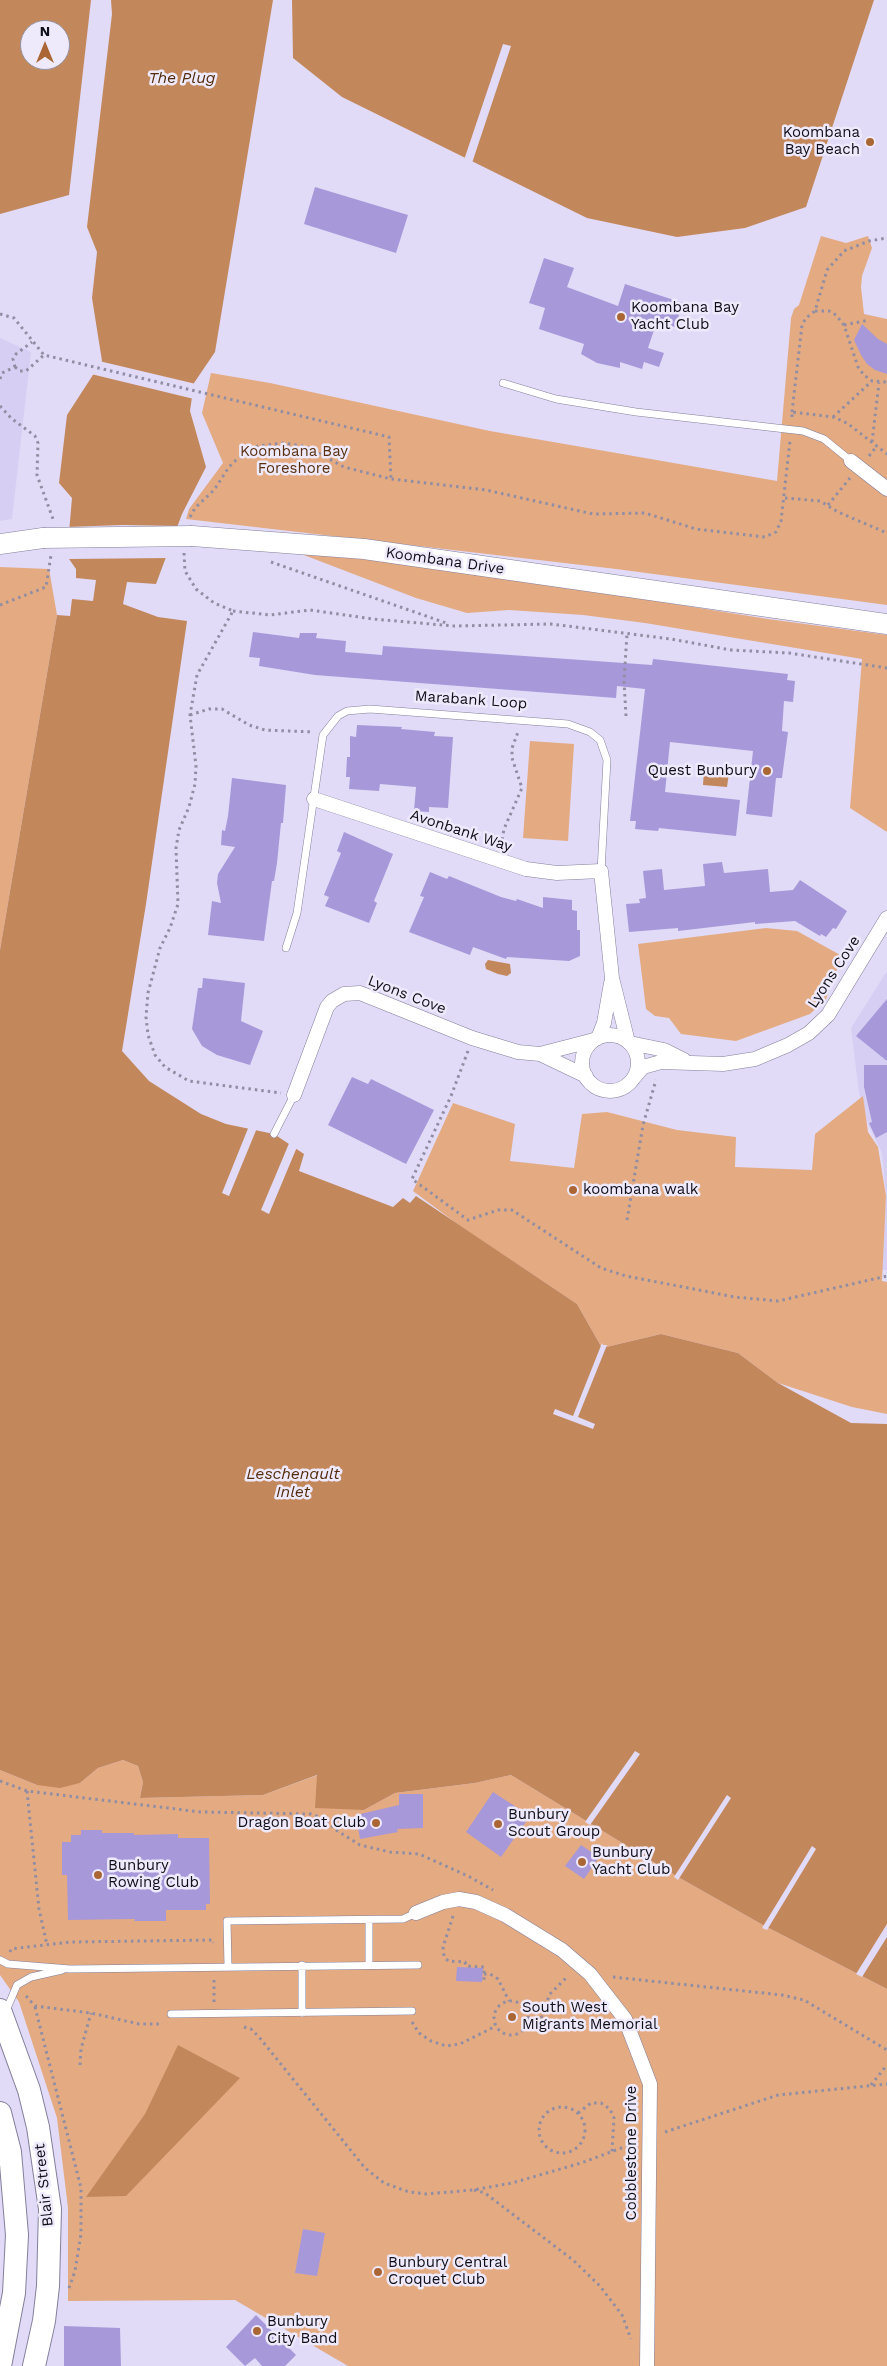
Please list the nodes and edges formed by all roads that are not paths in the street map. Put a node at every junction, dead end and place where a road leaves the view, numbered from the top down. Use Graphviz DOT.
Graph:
graph roads {
  1 [pos="503,382"];
  2 [pos="851,461"];
  3 [pos="887,489"];
  4 [pos="0,544"];
  5 [pos="887,624"];
  6 [pos="314,799"];
  7 [pos="601,871"];
  8 [pos="887,918"];
  9 [pos="883,934"];
  10 [pos="286,948"];
  11 [pos="612,978"];
  12 [pos="596,1039"];
  13 [pos="629,1042"];
  14 [pos="540,1054"];
  15 [pos="687,1061"];
  16 [pos="586,1076"];
  17 [pos="632,1080"];
  18 [pos="294,1095"];
  19 [pos="274,1134"];
  20 [pos="416,1913"];
  21 [pos="369,1920"];
  22 [pos="0,1960"];
  23 [pos="369,1965"];
  24 [pos="418,1965"];
  25 [pos="228,1966"];
  26 [pos="302,1966"];
  27 [pos="70,1969"];
  28 [pos="412,2011"];
  29 [pos="302,2012"];
  30 [pos="2,2014"];
  31 [pos="171,2014"];
  32 [pos="0,2113"];
  33 [pos="0,2366"];
  34 [pos="34,2366"];
  35 [pos="647,2366"];
  1 -- 2 [label="lane"];
  2 -- 3 [label="street"];
  4 -- 5 [label="main road, Koombana Drive, bridge"];
  6 -- 7 [label="street, Avonbank Way"];
  6 -- 7 [label="lane, Marabank Loop"];
  6 -- 10 [label="lane"];
  7 -- 11 [label="street, Marabank Loop"];
  8 -- 9 [label="street, Lyons Cove"];
  9 -- 15 [label="street, Lyons Cove"];
  11 -- 12 [label="street, Marabank Loop"];
  11 -- 13 [label="street, Marabank Loop"];
  12 -- 13 [label="street"];
  12 -- 14 [label="street, Lyons Cove"];
  12 -- 16 [label="street"];
  13 -- 15 [label="street, Lyons Cove"];
  13 -- 17 [label="street"];
  14 -- 16 [label="street, Lyons Cove"];
  14 -- 18 [label="street, Lyons Cove"];
  15 -- 17 [label="street, Lyons Cove"];
  16 -- 17 [label="street"];
  18 -- 19 [label="lane"];
  20 -- 21 [label="lane"];
  20 -- 35 [label="street, Cobblestone Drive"];
  21 -- 23 [label="lane"];
  21 -- 25 [label="lane"];
  22 -- 27 [label="lane"];
  23 -- 24 [label="lane"];
  23 -- 26 [label="lane"];
  25 -- 26 [label="lane"];
  25 -- 27 [label="lane"];
  26 -- 29 [label="lane"];
  27 -- 30 [label="lane"];
  28 -- 29 [label="lane"];
  29 -- 31 [label="lane"];
  30 -- 34 [label="main road, Blair Street"];
  32 -- 33 [label="main road, Blair Street"];
}
